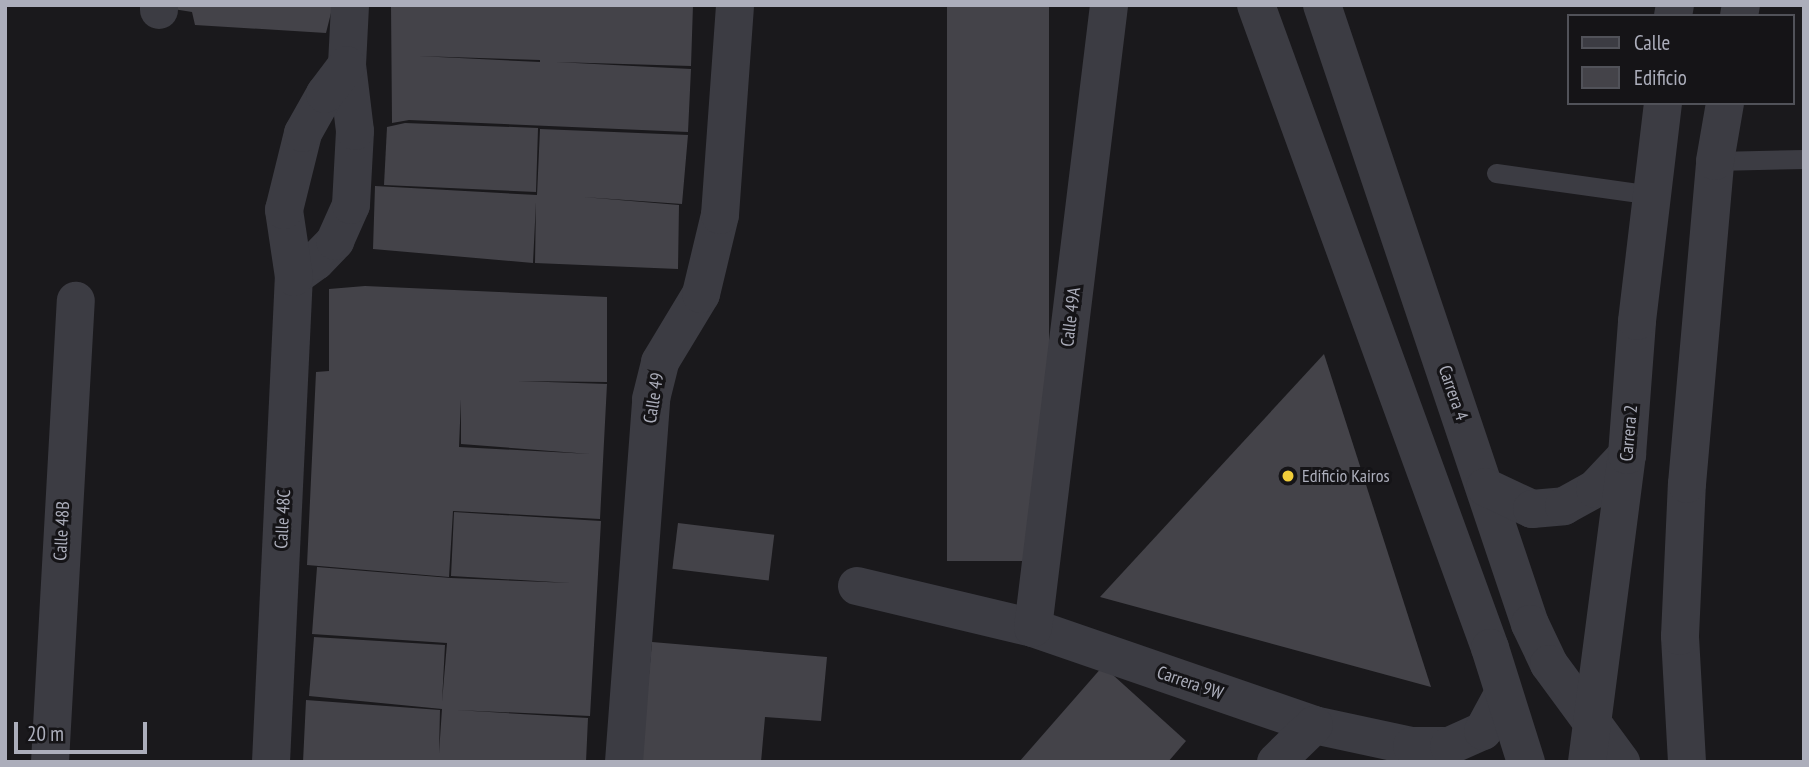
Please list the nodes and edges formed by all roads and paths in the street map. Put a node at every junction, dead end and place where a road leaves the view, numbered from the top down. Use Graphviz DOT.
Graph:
graph roads {
  1 [pos="350,5"];
  2 [pos="735,5"];
  3 [pos="1256,5"];
  4 [pos="1322,5"];
  5 [pos="1111,6"];
  6 [pos="347,65"];
  7 [pos="1663,105"];
  8 [pos="1725,105"];
  9 [pos="1804,159"];
  10 [pos="1716,161"];
  11 [pos="1496,173"];
  12 [pos="1653,195"];
  13 [pos="294,277"];
  14 [pos="76,301"];
  15 [pos="1627,455"];
  16 [pos="1485,488"];
  17 [pos="857,586"];
  18 [pos="1032,628"];
  19 [pos="1503,694"];
  20 [pos="1593,721"];
  21 [pos="1314,726"];
  22 [pos="50,762"];
  23 [pos="271,762"];
  24 [pos="624,762"];
  25 [pos="1276,762"];
  26 [pos="1526,762"];
  27 [pos="1587,762"];
  28 [pos="1621,762"];
  29 [pos="1687,762"];
  1 -- 6 [label="street"];
  2 -- 24 [label="street, Calle 49"];
  3 -- 19 [label="street"];
  4 -- 16 [label="street, Carrera 4"];
  5 -- 18 [label="street, Calle 49A"];
  6 -- 13 [label="street, Calle 48C"];
  6 -- 13 [label="street"];
  7 -- 12 [label="street, Carrera 2"];
  8 -- 10 [label="street"];
  9 -- 10 [label="lane"];
  10 -- 29 [label="street"];
  11 -- 12 [label="lane"];
  12 -- 15 [label="street, Carrera 2"];
  13 -- 23 [label="street, Calle 48C"];
  14 -- 22 [label="street, Calle 48B"];
  15 -- 16 [label="street"];
  15 -- 20 [label="street, Carrera 2"];
  16 -- 20 [label="street, Carrera 4"];
  17 -- 18 [label="street, Carrera 9W"];
  18 -- 21 [label="street, Carrera 9W"];
  19 -- 21 [label="street, Carrera 9W"];
  19 -- 26 [label="street"];
  20 -- 27 [label="street, Carrera 2"];
  20 -- 28 [label="street, Carrera 4"];
  21 -- 25 [label="street"];
}
